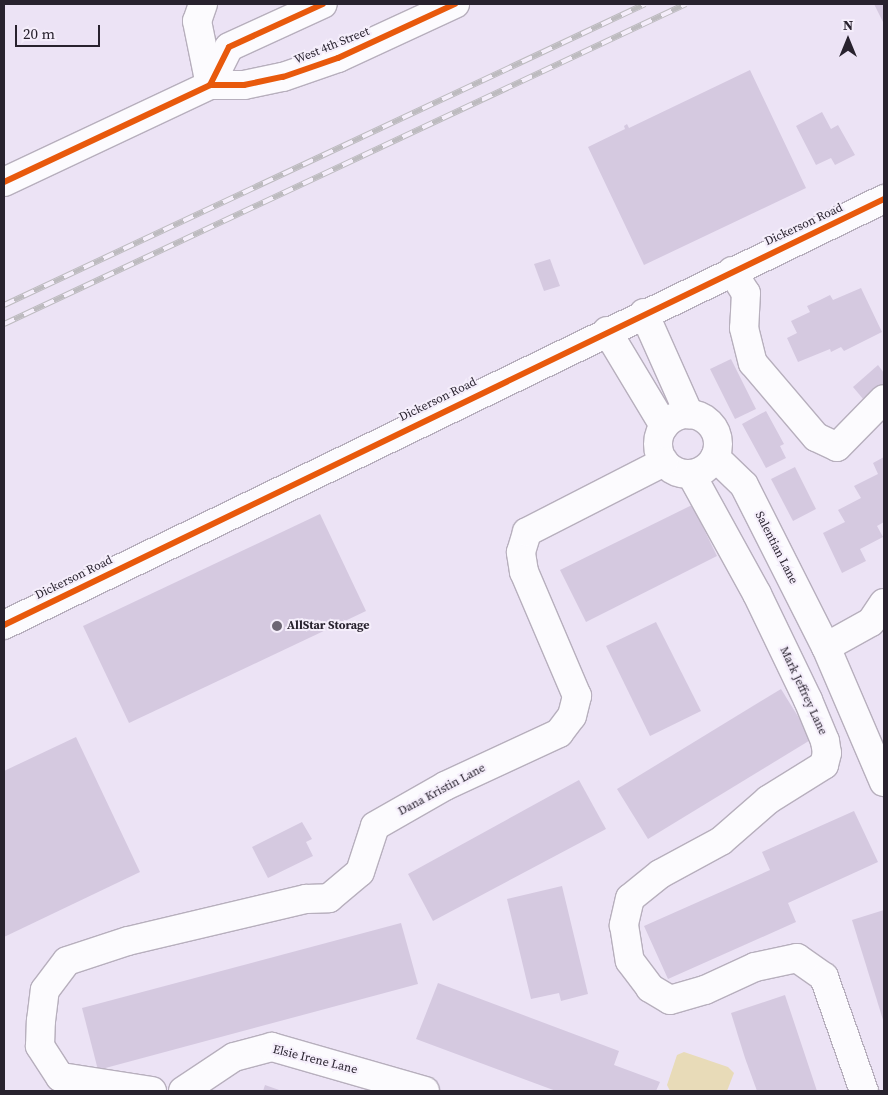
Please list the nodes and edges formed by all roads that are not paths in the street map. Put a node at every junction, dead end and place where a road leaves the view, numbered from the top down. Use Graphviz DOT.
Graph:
graph roads {
  1 [pos="203,4"];
  2 [pos="323,4"];
  3 [pos="455,4"];
  4 [pos="210,84"];
  5 [pos="4,182"];
  6 [pos="884,199"];
  7 [pos="732,271"];
  8 [pos="644,313"];
  9 [pos="607,331"];
  10 [pos="884,399"];
  11 [pos="690,414"];
  12 [pos="664,426"];
  13 [pos="715,457"];
  14 [pos="664,462"];
  15 [pos="691,474"];
  16 [pos="884,603"];
  17 [pos="4,624"];
  18 [pos="826,647"];
  19 [pos="884,782"];
  20 [pos="152,1091"];
  21 [pos="183,1091"];
  22 [pos="425,1091"];
  23 [pos="864,1091"];
  1 -- 4 [label="street"];
  2 -- 4 [label="street"];
  3 -- 4 [label="street, West 4th Street"];
  4 -- 5 [label="street, West 4th Street"];
  6 -- 7 [label="street, Dickerson Road"];
  7 -- 8 [label="street, Dickerson Road"];
  7 -- 10 [label="street"];
  8 -- 9 [label="street, Dickerson Road"];
  8 -- 11 [label="street"];
  9 -- 12 [label="street"];
  9 -- 17 [label="street, Dickerson Road"];
  11 -- 12 [label="street"];
  11 -- 13 [label="street"];
  12 -- 14 [label="street"];
  13 -- 15 [label="street"];
  13 -- 18 [label="street, Salentian Lane"];
  14 -- 15 [label="street"];
  14 -- 20 [label="street, Dana Kristin Lane"];
  15 -- 23 [label="street, Mark Jeffrey Lane"];
  16 -- 18 [label="street"];
  18 -- 19 [label="street, Salentian Lane"];
  21 -- 22 [label="street, Elsie Irene Lane"];
}
